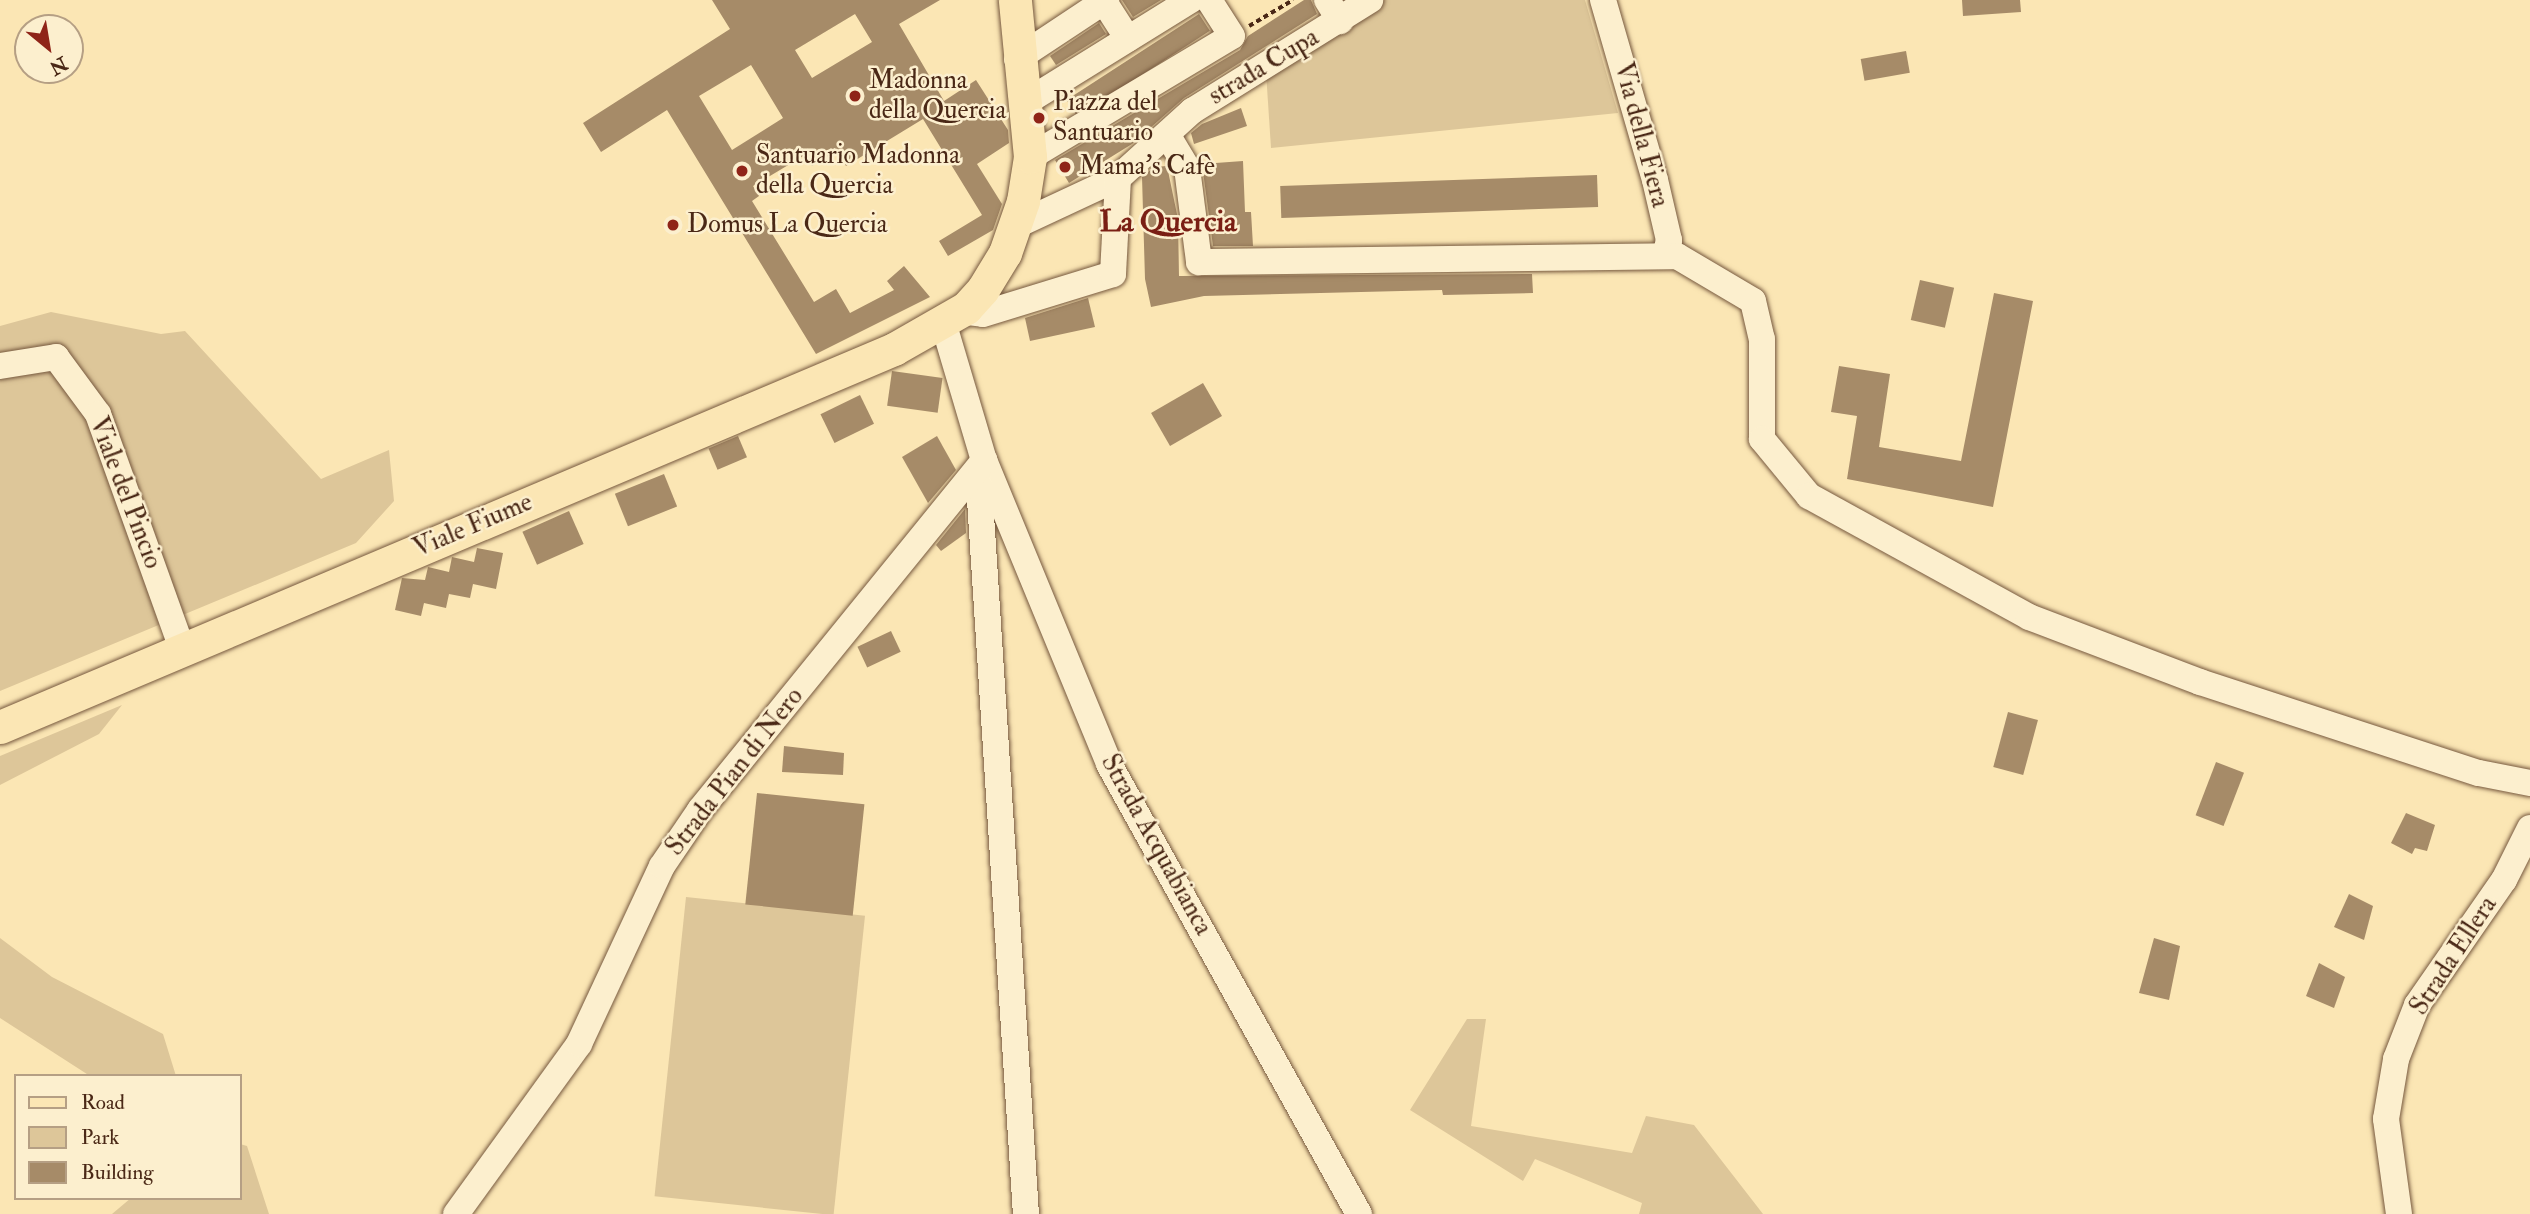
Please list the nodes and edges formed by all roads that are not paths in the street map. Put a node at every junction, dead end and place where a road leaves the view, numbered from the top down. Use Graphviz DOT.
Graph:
graph roads {
  1 [pos="1014,0"];
  2 [pos="1191,0"];
  3 [pos="1209,0"];
  4 [pos="1370,0"];
  5 [pos="1105,1"];
  6 [pos="1607,5"];
  7 [pos="1333,10"];
  8 [pos="1128,39"];
  9 [pos="1017,59"];
  10 [pos="1023,104"];
  11 [pos="1168,136"];
  12 [pos="1030,157"];
  13 [pos="1118,178"];
  14 [pos="1015,226"];
  15 [pos="1665,256"];
  16 [pos="951,317"];
  17 [pos="0,366"];
  18 [pos="984,460"];
  19 [pos="183,651"];
  20 [pos="0,727"];
  21 [pos="2530,783"];
  22 [pos="2530,828"];
  23 [pos="456,1214"];
  24 [pos="1026,1214"];
  25 [pos="1359,1214"];
  26 [pos="2399,1214"];
  1 -- 9 [label="main road, Viale Fiume"];
  2 -- 8 [label="street"];
  3 -- 12 [label="street"];
  4 -- 7 [label="street, strada Cupa"];
  5 -- 8 [label="street"];
  5 -- 9 [label="street"];
  6 -- 15 [label="street, Via della Fiera"];
  7 -- 11 [label="street, strada Cupa"];
  8 -- 10 [label="street"];
  9 -- 10 [label="main road, Viale Fiume"];
  10 -- 12 [label="main road, Viale Fiume"];
  11 -- 13 [label="street, strada Cupa"];
  11 -- 15 [label="street"];
  12 -- 14 [label="main road, Viale Fiume"];
  13 -- 14 [label="street, strada Cupa"];
  13 -- 16 [label="street"];
  14 -- 16 [label="main road, Viale Fiume"];
  15 -- 21 [label="street"];
  16 -- 18 [label="street, Strada Acquabianca"];
  16 -- 19 [label="main road, Viale Fiume"];
  17 -- 19 [label="street, Viale del Pincio"];
  18 -- 23 [label="street, Strada Pian di Nero"];
  18 -- 24 [label="street, Strada Acquabianca"];
  18 -- 25 [label="street, Strada Acquabianca"];
  19 -- 20 [label="main road, Viale Fiume"];
  22 -- 26 [label="street, Strada Ellera"];
}
